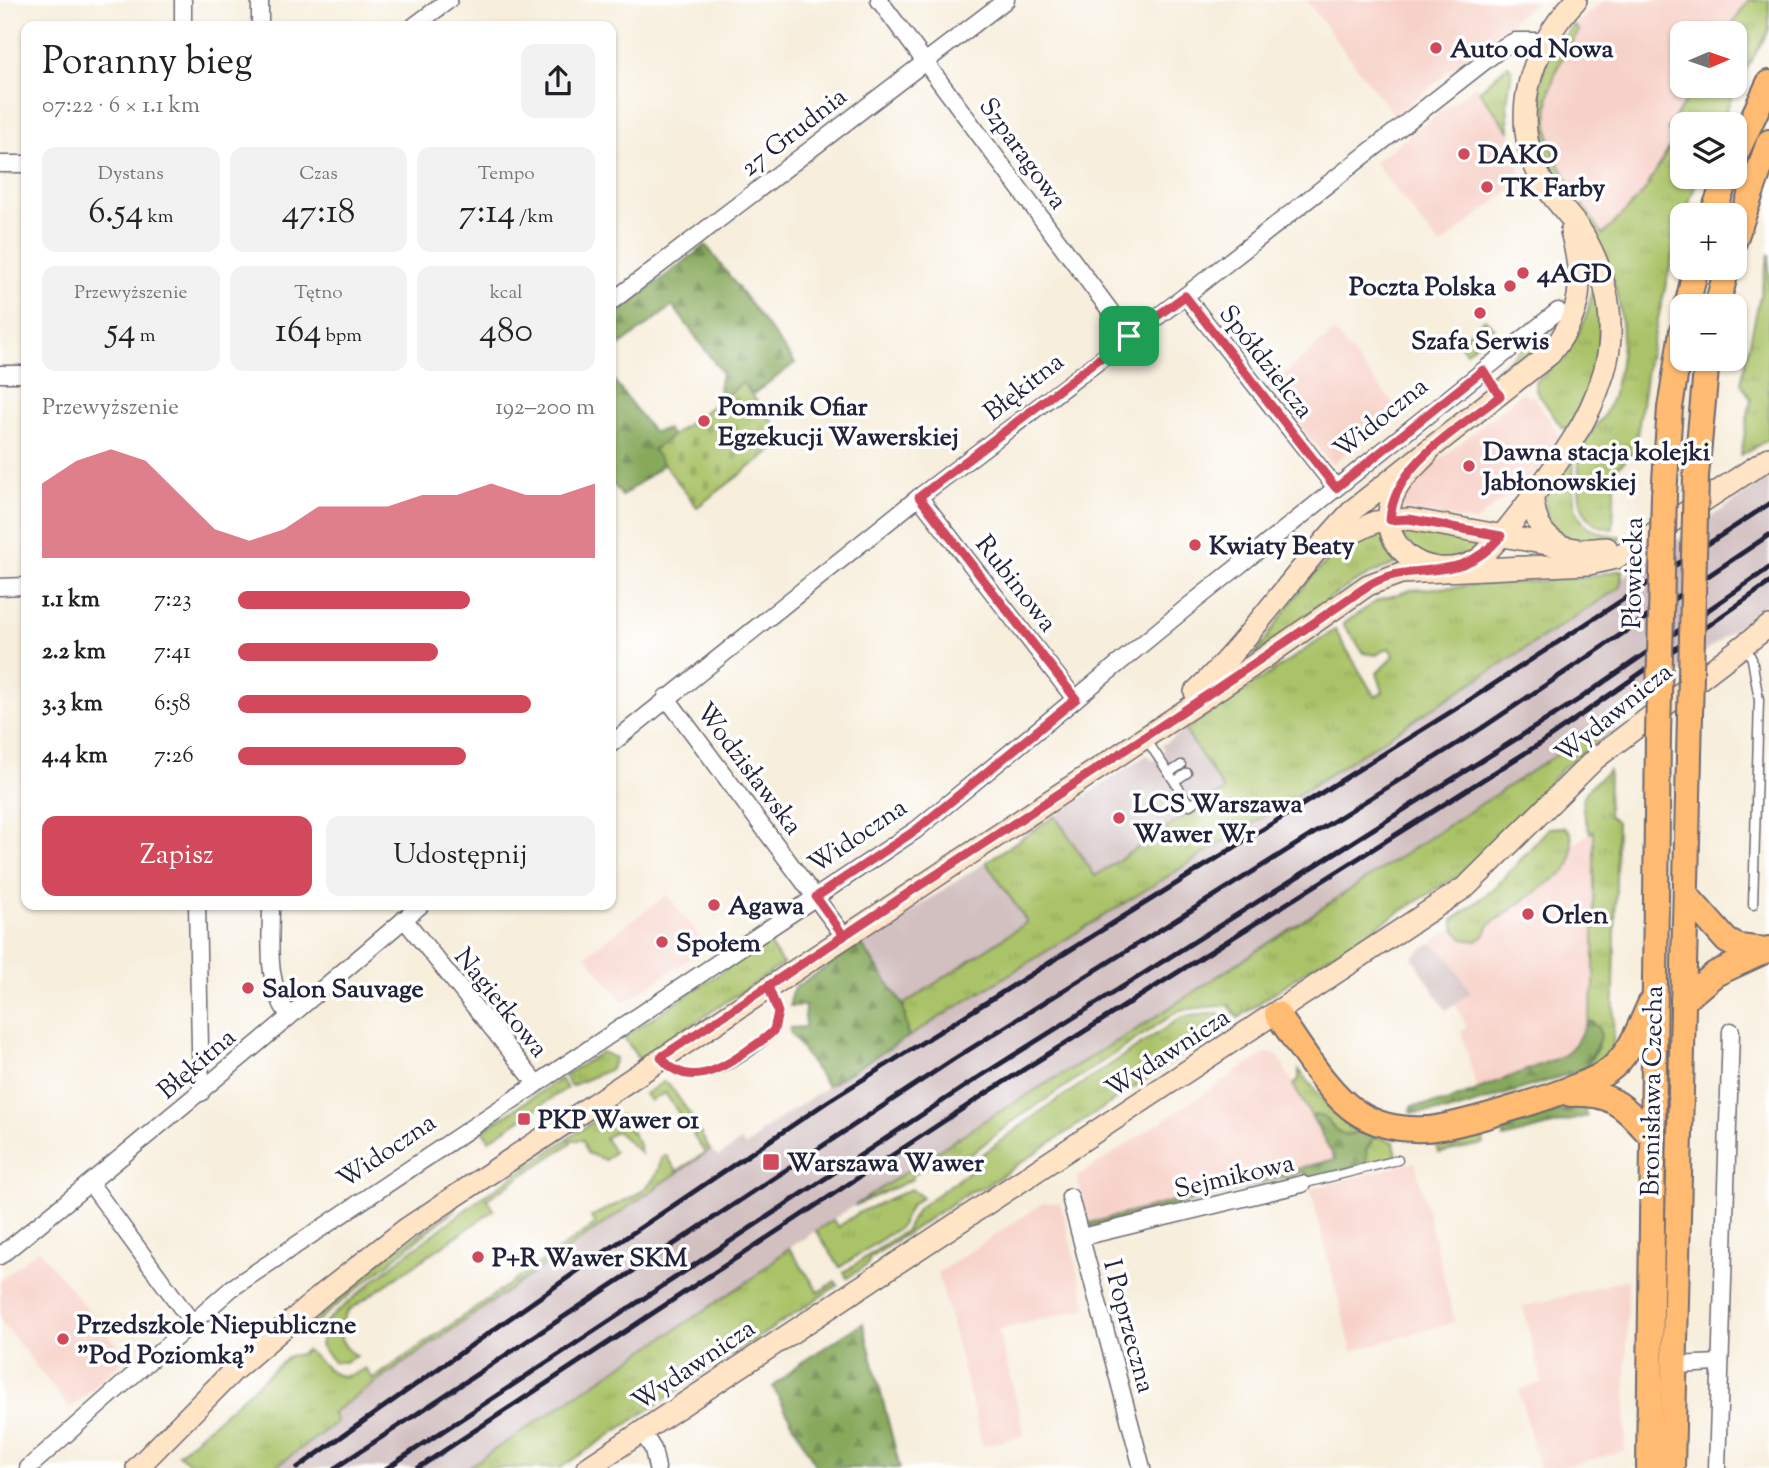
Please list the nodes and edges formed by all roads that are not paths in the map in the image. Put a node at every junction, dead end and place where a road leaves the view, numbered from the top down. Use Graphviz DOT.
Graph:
graph roads {
  1 [pos="183,0"];
  2 [pos="260,0"];
  3 [pos="449,0"];
  4 [pos="879,0"];
  5 [pos="1006,0"];
  6 [pos="1576,0"];
  7 [pos="183,21"];
  8 [pos="260,21"];
  9 [pos="421,21"];
  10 [pos="1544,41"];
  11 [pos="925,60"];
  12 [pos="1769,83"];
  13 [pos="1747,130"];
  14 [pos="1769,142"];
  15 [pos="0,164"];
  16 [pos="21,164"];
  17 [pos="1760,181"];
  18 [pos="1747,212"];
  19 [pos="1566,215"];
  20 [pos="1185,296"];
  21 [pos="616,298"];
  22 [pos="1558,311"];
  23 [pos="1129,336"];
  24 [pos="1483,370"];
  25 [pos="1675,371"];
  26 [pos="1706,371"];
  27 [pos="0,374"];
  28 [pos="21,374"];
  29 [pos="1500,396"];
  30 [pos="1427,454"];
  31 [pos="1769,458"];
  32 [pos="1336,488"];
  33 [pos="1532,494"];
  34 [pos="919,497"];
  35 [pos="1390,520"];
  36 [pos="1501,536"];
  37 [pos="1643,543"];
  38 [pos="1565,548"];
  39 [pos="1318,550"];
  40 [pos="1444,570"];
  41 [pos="0,586"];
  42 [pos="21,586"];
  43 [pos="1769,626"];
  44 [pos="1745,644"];
  45 [pos="666,697"];
  46 [pos="1076,699"];
  47 [pos="1150,733"];
  48 [pos="1658,735"];
  49 [pos="616,740"];
  50 [pos="1181,765"];
  51 [pos="1169,773"];
  52 [pos="1186,773"];
  53 [pos="1175,781"];
  54 [pos="1196,801"];
  55 [pos="1687,896"];
  56 [pos="816,897"];
  57 [pos="1753,905"];
  58 [pos="197,910"];
  59 [pos="271,910"];
  60 [pos="415,910"];
  61 [pos="404,919"];
  62 [pos="844,936"];
  63 [pos="1767,950"];
  64 [pos="768,986"];
  65 [pos="1655,993"];
  66 [pos="1683,1001"];
  67 [pos="1277,1014"];
  68 [pos="288,1015"];
  69 [pos="1731,1031"];
  70 [pos="661,1057"];
  71 [pos="536,1083"];
  72 [pos="201,1093"];
  73 [pos="1552,1095"];
  74 [pos="1653,1138"];
  75 [pos="1398,1160"];
  76 [pos="90,1183"];
  77 [pos="1302,1184"];
  78 [pos="1070,1197"];
  79 [pos="1082,1237"];
  80 [pos="0,1256"];
  81 [pos="191,1321"];
  82 [pos="1720,1363"];
  83 [pos="1674,1365"];
  84 [pos="642,1432"];
  85 [pos="28,1468"];
  86 [pos="137,1468"];
  87 [pos="587,1468"];
  88 [pos="657,1468"];
  89 [pos="1142,1468"];
  90 [pos="1648,1468"];
  91 [pos="1672,1468"];
  92 [pos="1717,1468"];
  1 -- 7 [label="street"];
  2 -- 8 [label="street"];
  3 -- 9 [label="street"];
  4 -- 11 [label="street, Szparagowa"];
  5 -- 11 [label="street, 27 Grudnia"];
  6 -- 10 [label="main road, Widoczna"];
  10 -- 19 [label="main road, Widoczna"];
  10 -- 20 [label="street, Błękitna"];
  11 -- 21 [label="street, 27 Grudnia"];
  11 -- 23 [label="street, Szparagowa"];
  12 -- 13 [label="main road"];
  14 -- 17 [label="main road"];
  15 -- 16 [label="street"];
  17 -- 18 [label="main road"];
  19 -- 29 [label="main road, Widoczna"];
  19 -- 33 [label="main road, Widoczna"];
  20 -- 23 [label="street, Błękitna"];
  20 -- 32 [label="street, Spółdzielcza"];
  22 -- 24 [label="street, Widoczna"];
  23 -- 34 [label="street, Błękitna"];
  24 -- 29 [label="lane"];
  24 -- 32 [label="street, Widoczna"];
  25 -- 48 [label="main road, Płowiecka, bridge"];
  26 -- 55 [label="main road, Bronisława Czecha, bridge"];
  27 -- 28 [label="street"];
  29 -- 30 [label="main road, Widoczna"];
  30 -- 35 [label="main road"];
  30 -- 39 [label="main road, Widoczna"];
  31 -- 37 [label="main road, Widoczna"];
  32 -- 46 [label="street, Widoczna"];
  33 -- 36 [label="main road, Widoczna"];
  33 -- 38 [label="main road"];
  34 -- 45 [label="street, Błękitna"];
  34 -- 46 [label="street, Rubinowa"];
  35 -- 36 [label="main road, Widoczna"];
  35 -- 39 [label="main road, Widoczna"];
  35 -- 40 [label="main road"];
  36 -- 38 [label="main road"];
  36 -- 40 [label="main road, Widoczna"];
  37 -- 38 [label="main road"];
  37 -- 40 [label="main road, Widoczna"];
  39 -- 47 [label="main road, Widoczna"];
  40 -- 47 [label="main road, Widoczna"];
  41 -- 42 [label="street"];
  43 -- 44 [label="main road, Wydawnicza"];
  44 -- 57 [label="lane"];
  44 -- 67 [label="main road, Wydawnicza"];
  45 -- 49 [label="street, Błękitna"];
  45 -- 56 [label="street, Wodzisławska"];
  46 -- 56 [label="street, Widoczna"];
  47 -- 51 [label="lane"];
  47 -- 62 [label="main road, Widoczna"];
  48 -- 65 [label="main road, Bronisława Czecha"];
  50 -- 51 [label="lane"];
  51 -- 53 [label="lane"];
  52 -- 53 [label="lane"];
  53 -- 54 [label="lane"];
  55 -- 63 [label="main road"];
  55 -- 66 [label="main road, Bronisława Czecha"];
  56 -- 62 [label="street, Wodzisławska"];
  56 -- 71 [label="street, Widoczna"];
  58 -- 72 [label="street"];
  59 -- 68 [label="street"];
  60 -- 61 [label="street, Błękitna"];
  61 -- 68 [label="street, Błękitna"];
  61 -- 71 [label="street, Nagietkowa"];
  62 -- 64 [label="main road, Widoczna"];
  63 -- 66 [label="main road"];
  64 -- 70 [label="main road, Widoczna"];
  64 -- 70 [label="lane"];
  65 -- 73 [label="main road"];
  65 -- 74 [label="main road, Bronisława Czecha"];
  66 -- 83 [label="main road, Bronisława Czecha"];
  67 -- 73 [label="main road"];
  67 -- 84 [label="main road, Wydawnicza"];
  68 -- 72 [label="street, Błękitna"];
  69 -- 82 [label="street"];
  70 -- 86 [label="main road, Widoczna"];
  71 -- 81 [label="street, Widoczna"];
  72 -- 76 [label="street, Błękitna"];
  73 -- 74 [label="main road"];
  74 -- 90 [label="main road, Bronisława Czecha"];
  75 -- 77 [label="lane, Sejmikowa"];
  76 -- 80 [label="street, Błękitna"];
  76 -- 81 [label="street"];
  77 -- 79 [label="street, Sejmikowa"];
  78 -- 79 [label="street, I Poprzeczna"];
  79 -- 89 [label="street, I Poprzeczna"];
  81 -- 85 [label="street, Widoczna"];
  82 -- 83 [label="street"];
  82 -- 92 [label="street"];
  83 -- 91 [label="main road, Bronisława Czecha"];
  84 -- 87 [label="main road, Wydawnicza"];
  84 -- 88 [label="street"];
}
